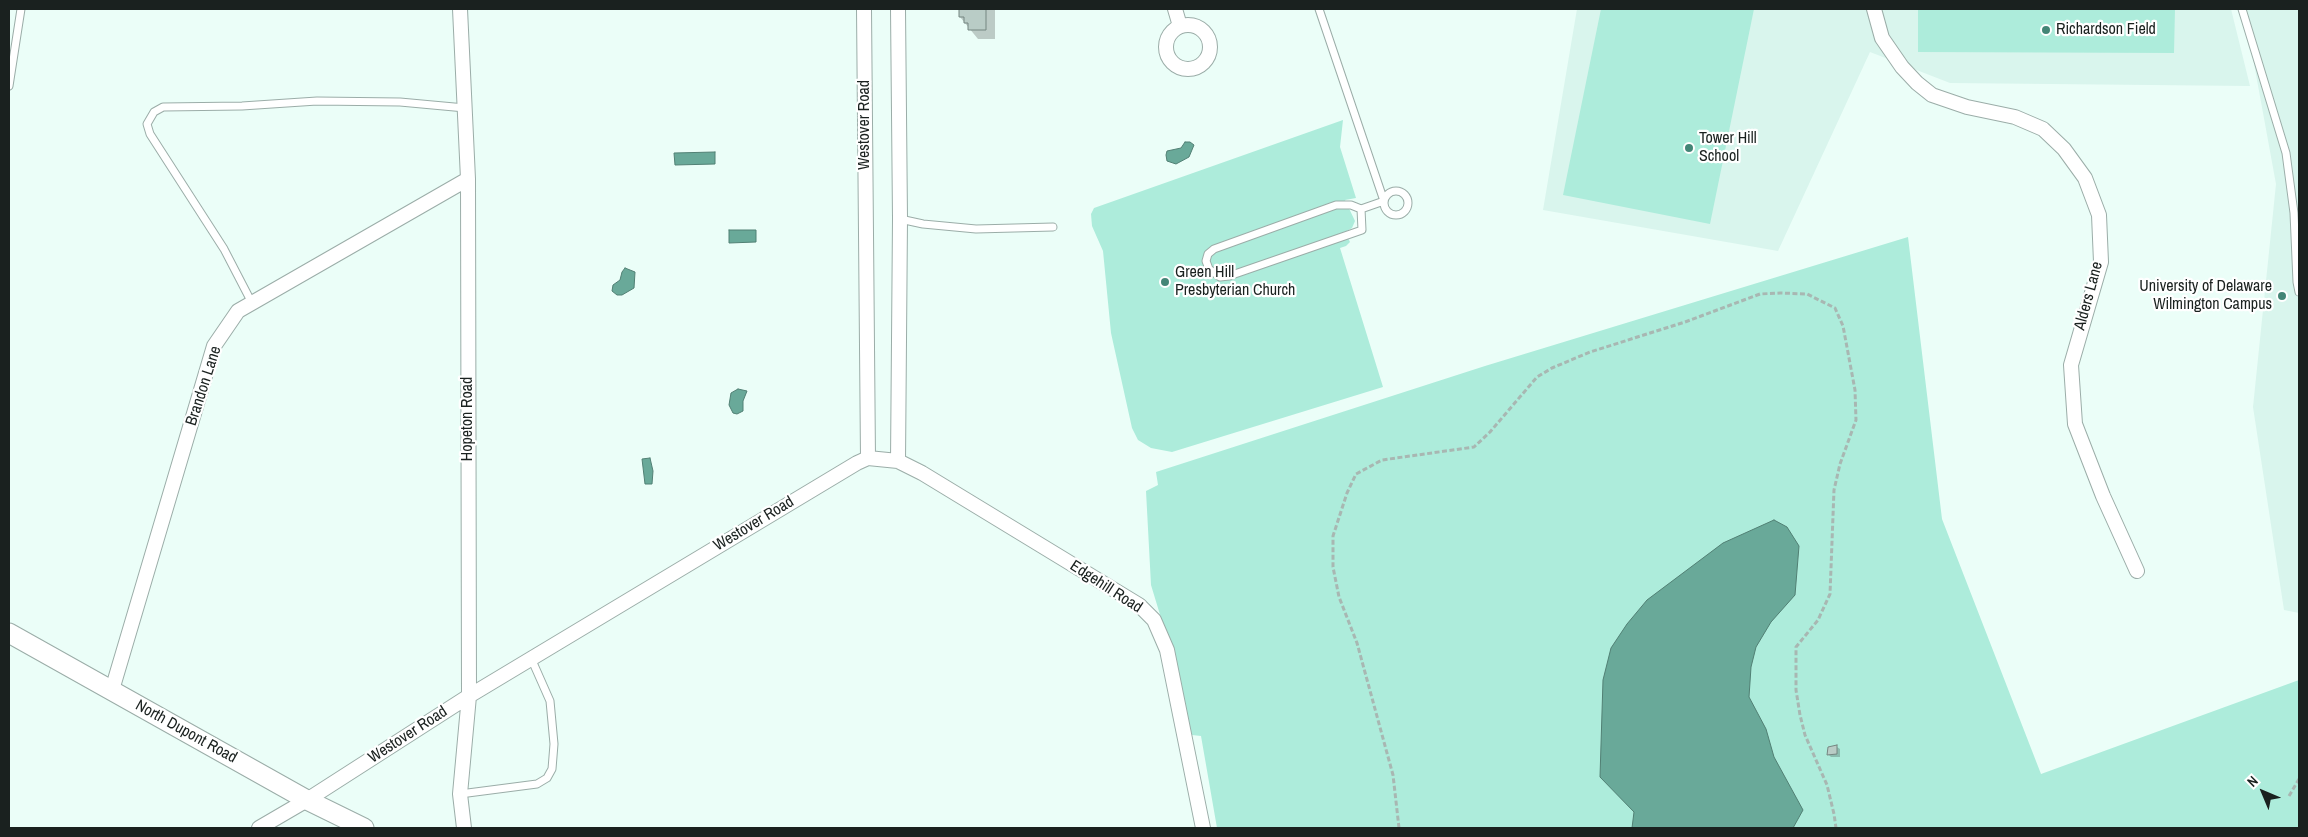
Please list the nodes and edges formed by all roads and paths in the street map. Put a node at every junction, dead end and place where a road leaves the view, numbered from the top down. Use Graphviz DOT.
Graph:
graph roads {
  1 [pos="21,9"];
  2 [pos="460,9"];
  3 [pos="864,9"];
  4 [pos="898,9"];
  5 [pos="1175,9"];
  6 [pos="1319,9"];
  7 [pos="1874,9"];
  8 [pos="2242,9"];
  9 [pos="1180,26"];
  10 [pos="10,63"];
  11 [pos="9,86"];
  12 [pos="465,108"];
  13 [pos="468,179"];
  14 [pos="1360,209"];
  15 [pos="900,219"];
  16 [pos="1053,227"];
  17 [pos="2299,292"];
  18 [pos="252,303"];
  19 [pos="868,458"];
  20 [pos="898,461"];
  21 [pos="2137,571"];
  22 [pos="9,633"];
  23 [pos="531,658"];
  24 [pos="112,690"];
  25 [pos="469,696"];
  26 [pos="2299,779"];
  27 [pos="460,794"];
  28 [pos="2289,796"];
  29 [pos="307,800"];
  30 [pos="259,828"];
  31 [pos="364,828"];
  32 [pos="464,828"];
  33 [pos="1203,828"];
  34 [pos="1399,828"];
  35 [pos="1836,828"];
  1 -- 10 [label="lane"];
  2 -- 12 [label="street, Hopeton Road"];
  3 -- 19 [label="street, Westover Road"];
  4 -- 15 [label="street, Westover Road"];
  5 -- 9 [label="street"];
  6 -- 14 [label="lane"];
  7 -- 21 [label="street, Alders Lane"];
  8 -- 17 [label="lane"];
  10 -- 11 [label="lane"];
  12 -- 13 [label="street, Hopeton Road"];
  12 -- 18 [label="lane"];
  13 -- 18 [label="street, Brandon Lane"];
  13 -- 25 [label="street, Hopeton Road"];
  14 -- 14 [label="lane"];
  15 -- 16 [label="lane"];
  15 -- 20 [label="street, Westover Road"];
  18 -- 24 [label="street, Brandon Lane"];
  19 -- 20 [label="street, Edgehill Road"];
  19 -- 23 [label="street, Westover Road"];
  20 -- 33 [label="street, Edgehill Road"];
  22 -- 24 [label="main road, North Dupont Road"];
  23 -- 25 [label="street, Westover Road"];
  23 -- 27 [label="lane"];
  24 -- 29 [label="main road, North Dupont Road"];
  25 -- 27 [label="street, Hopeton Road"];
  25 -- 29 [label="street, Westover Road"];
  26 -- 28 [label="path"];
  27 -- 32 [label="street, Hopeton Road"];
  29 -- 30 [label="street, Westover Road"];
  29 -- 31 [label="main road, North Dupont Road"];
  34 -- 35 [label="path"];
}
